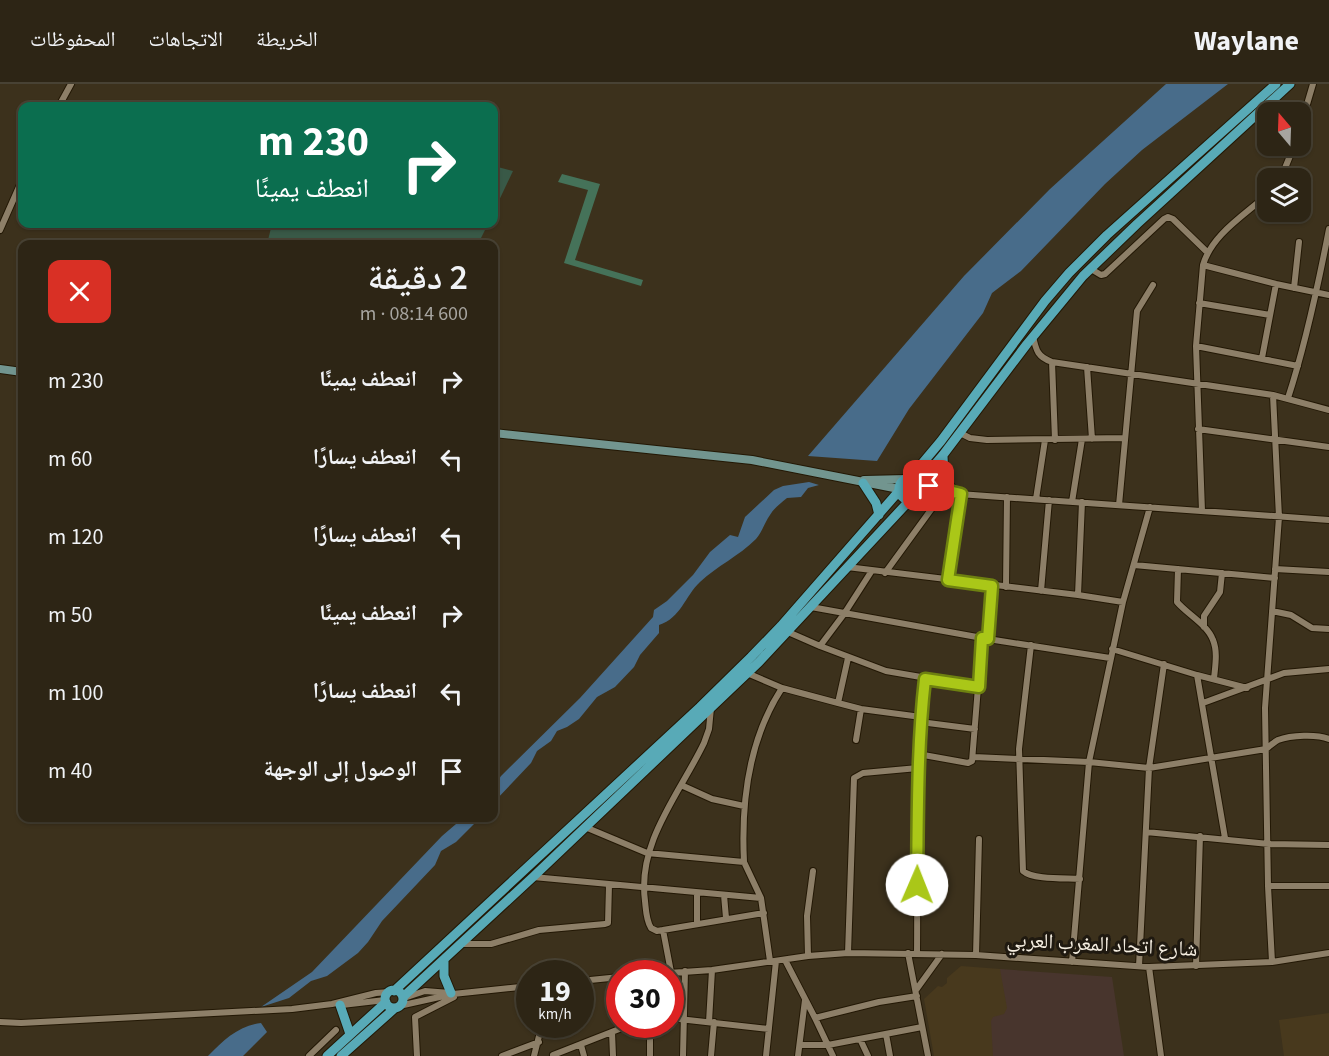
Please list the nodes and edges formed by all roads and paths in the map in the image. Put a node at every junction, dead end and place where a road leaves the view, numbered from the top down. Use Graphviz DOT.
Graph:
graph roads {
  1 [pos="71,84"];
  2 [pos="1276,84"];
  3 [pos="1290,84"];
  4 [pos="1312,84"];
  5 [pos="61,102"];
  6 [pos="1307,102"];
  7 [pos="18,189"];
  8 [pos="1257,203"];
  9 [pos="1329,229"];
  10 [pos="0,230"];
  11 [pos="1299,242"];
  12 [pos="1206,252"];
  13 [pos="1203,265"];
  14 [pos="1091,269"];
  15 [pos="1276,284"];
  16 [pos="1153,285"];
  17 [pos="1294,288"];
  18 [pos="1317,293"];
  19 [pos="1329,295"];
  20 [pos="1199,303"];
  21 [pos="1270,315"];
  22 [pos="1033,336"];
  23 [pos="1196,346"];
  24 [pos="1263,358"];
  25 [pos="1052,362"];
  26 [pos="1298,366"];
  27 [pos="1087,367"];
  28 [pos="0,369"];
  29 [pos="18,371"];
  30 [pos="1132,373"];
  31 [pos="1196,382"];
  32 [pos="1273,395"];
  33 [pos="1288,398"];
  34 [pos="1329,410"];
  35 [pos="1198,429"];
  36 [pos="498,433"];
  37 [pos="960,433"];
  38 [pos="1125,438"];
  39 [pos="1082,439"];
  40 [pos="1092,439"];
  41 [pos="1045,440"];
  42 [pos="1054,440"];
  43 [pos="1274,440"];
  44 [pos="1329,447"];
  45 [pos="944,456"];
  46 [pos="908,479"];
  47 [pos="860,482"];
  48 [pos="920,484"];
  49 [pos="899,490"];
  50 [pos="958,494"];
  51 [pos="941,495"];
  52 [pos="1007,497"];
  53 [pos="912,499"];
  54 [pos="1036,499"];
  55 [pos="1048,500"];
  56 [pos="1072,502"];
  57 [pos="1082,502"];
  58 [pos="1119,505"];
  59 [pos="1150,507"];
  60 [pos="1202,511"];
  61 [pos="879,515"];
  62 [pos="1279,517"];
  63 [pos="1329,520"];
  64 [pos="1134,565"];
  65 [pos="847,567"];
  66 [pos="1178,569"];
  67 [pos="1275,569"];
  68 [pos="871,572"];
  69 [pos="1329,572"];
  70 [pos="885,573"];
  71 [pos="1221,573"];
  72 [pos="1275,579"];
  73 [pos="948,580"];
  74 [pos="992,586"];
  75 [pos="1006,587"];
  76 [pos="1041,591"];
  77 [pos="1078,595"];
  78 [pos="1123,602"];
  79 [pos="811,607"];
  80 [pos="1272,611"];
  81 [pos="844,614"];
  82 [pos="1204,627"];
  83 [pos="1329,629"];
  84 [pos="788,632"];
  85 [pos="985,638"];
  86 [pos="1032,645"];
  87 [pos="820,646"];
  88 [pos="1112,649"];
  89 [pos="848,658"];
  90 [pos="1110,658"];
  91 [pos="1164,664"];
  92 [pos="1329,669"];
  93 [pos="747,674"];
  94 [pos="1197,675"];
  95 [pos="925,679"];
  96 [pos="1214,679"];
  97 [pos="1268,679"];
  98 [pos="979,687"];
  99 [pos="782,688"];
  100 [pos="1247,688"];
  101 [pos="838,703"];
  102 [pos="1203,703"];
  103 [pos="711,708"];
  104 [pos="861,709"];
  105 [pos="920,719"];
  106 [pos="975,729"];
  107 [pos="1329,739"];
  108 [pos="856,740"];
  109 [pos="1266,749"];
  110 [pos="918,754"];
  111 [pos="1213,756"];
  112 [pos="974,757"];
  113 [pos="1019,758"];
  114 [pos="1089,762"];
  115 [pos="918,768"];
  116 [pos="1149,768"];
  117 [pos="681,785"];
  118 [pos="744,806"];
  119 [pos="585,827"];
  120 [pos="1146,832"];
  121 [pos="1200,836"];
  122 [pos="1225,838"];
  123 [pos="979,839"];
  124 [pos="1269,844"];
  125 [pos="1329,844"];
  126 [pos="647,853"];
  127 [pos="744,862"];
  128 [pos="813,871"];
  129 [pos="533,877"];
  130 [pos="1080,879"];
  131 [pos="609,885"];
  132 [pos="1268,886"];
  133 [pos="1329,886"];
  134 [pos="643,888"];
  135 [pos="697,893"];
  136 [pos="724,895"];
  137 [pos="761,898"];
  138 [pos="764,912"];
  139 [pos="726,918"];
  140 [pos="697,923"];
  141 [pos="663,930"];
  142 [pos="461,944"];
  143 [pos="848,953"];
  144 [pos="908,953"];
  145 [pos="916,953"];
  146 [pos="1329,953"];
  147 [pos="942,954"];
  148 [pos="976,955"];
  149 [pos="808,956"];
  150 [pos="444,960"];
  151 [pos="669,960"];
  152 [pos="785,960"];
  153 [pos="773,961"];
  154 [pos="1072,962"];
  155 [pos="1272,962"];
  156 [pos="1139,966"];
  157 [pos="1196,966"];
  158 [pos="1149,967"];
  159 [pos="712,970"];
  160 [pos="685,971"];
  161 [pos="516,987"];
  162 [pos="462,993"];
  163 [pos="916,993"];
  164 [pos="452,994"];
  165 [pos="684,994"];
  166 [pos="389,996"];
  167 [pos="805,998"];
  168 [pos="400,1003"];
  169 [pos="336,1005"];
  170 [pos="684,1018"];
  171 [pos="815,1018"];
  172 [pos="0,1022"];
  173 [pos="712,1022"];
  174 [pos="922,1027"];
  175 [pos="769,1029"];
  176 [pos="336,1030"];
  177 [pos="350,1034"];
  178 [pos="606,1034"];
  179 [pos="886,1034"];
  180 [pos="540,1038"];
  181 [pos="612,1038"];
  182 [pos="650,1038"];
  183 [pos="683,1038"];
  184 [pos="860,1039"];
  185 [pos="539,1042"];
  186 [pos="581,1044"];
  187 [pos="800,1045"];
  188 [pos="828,1045"];
  189 [pos="553,1055"];
  190 [pos="309,1056"];
  191 [pos="327,1056"];
  192 [pos="341,1056"];
  193 [pos="417,1056"];
  194 [pos="502,1056"];
  195 [pos="534,1056"];
  196 [pos="584,1056"];
  197 [pos="613,1056"];
  198 [pos="650,1056"];
  199 [pos="683,1056"];
  200 [pos="711,1056"];
  201 [pos="766,1056"];
  202 [pos="798,1056"];
  203 [pos="832,1056"];
  204 [pos="868,1056"];
  205 [pos="890,1056"];
  206 [pos="927,1056"];
  207 [pos="1161,1056"];
  1 -- 5 [label="street"];
  2 -- 46 [label="main road"];
  3 -- 14 [label="main road"];
  4 -- 6 [label="street"];
  7 -- 10 [label="street"];
  8 -- 12 [label="street"];
  9 -- 18 [label="street"];
  11 -- 17 [label="street"];
  12 -- 13 [label="street"];
  12 -- 14 [label="street"];
  13 -- 15 [label="street"];
  13 -- 20 [label="street"];
  14 -- 22 [label="main road"];
  15 -- 17 [label="street"];
  15 -- 21 [label="street"];
  16 -- 30 [label="street"];
  17 -- 18 [label="street"];
  18 -- 19 [label="street"];
  18 -- 26 [label="street"];
  20 -- 21 [label="street"];
  20 -- 23 [label="street"];
  21 -- 24 [label="street"];
  22 -- 25 [label="street"];
  22 -- 37 [label="main road"];
  23 -- 24 [label="street"];
  23 -- 31 [label="street"];
  24 -- 26 [label="street"];
  25 -- 27 [label="street"];
  25 -- 42 [label="street"];
  26 -- 33 [label="street"];
  27 -- 30 [label="street"];
  27 -- 40 [label="street"];
  28 -- 29 [label="street"];
  30 -- 31 [label="street"];
  30 -- 38 [label="street"];
  31 -- 32 [label="street"];
  31 -- 35 [label="street"];
  32 -- 33 [label="street"];
  32 -- 43 [label="street"];
  33 -- 34 [label="street"];
  35 -- 43 [label="street"];
  35 -- 60 [label="street"];
  36 -- 47 [label="street"];
  37 -- 41 [label="street"];
  37 -- 45 [label="main road"];
  38 -- 40 [label="street"];
  38 -- 58 [label="street"];
  39 -- 40 [label="street"];
  39 -- 42 [label="street"];
  39 -- 56 [label="street"];
  41 -- 42 [label="street"];
  41 -- 54 [label="street"];
  43 -- 44 [label="street"];
  43 -- 62 [label="street"];
  45 -- 48 [label="main road"];
  45 -- 50 [label="main road"];
  46 -- 47 [label="street"];
  46 -- 48 [label="main road"];
  46 -- 49 [label="main road"];
  47 -- 49 [label="street"];
  47 -- 61 [label="main road"];
  48 -- 50 [label="street"];
  48 -- 53 [label="main road"];
  49 -- 53 [label="main road"];
  49 -- 61 [label="main road"];
  50 -- 51 [label="street"];
  50 -- 52 [label="street"];
  50 -- 73 [label="street"];
  51 -- 53 [label="street"];
  51 -- 70 [label="street"];
  52 -- 54 [label="street"];
  52 -- 75 [label="street"];
  53 -- 65 [label="main road"];
  54 -- 55 [label="street"];
  55 -- 56 [label="street"];
  55 -- 76 [label="street"];
  56 -- 57 [label="street"];
  57 -- 58 [label="street"];
  57 -- 77 [label="street"];
  58 -- 59 [label="street"];
  59 -- 60 [label="street"];
  59 -- 64 [label="street"];
  60 -- 62 [label="street"];
  61 -- 166 [label="main road"];
  62 -- 63 [label="street"];
  62 -- 67 [label="street"];
  64 -- 66 [label="street"];
  64 -- 78 [label="street"];
  65 -- 68 [label="street"];
  65 -- 79 [label="main road"];
  66 -- 71 [label="street"];
  66 -- 82 [label="street"];
  67 -- 69 [label="street"];
  67 -- 72 [label="street"];
  68 -- 70 [label="street"];
  68 -- 81 [label="street"];
  70 -- 73 [label="street"];
  71 -- 72 [label="street"];
  71 -- 82 [label="street"];
  72 -- 80 [label="street"];
  73 -- 74 [label="street"];
  74 -- 75 [label="street"];
  74 -- 85 [label="street"];
  75 -- 76 [label="street"];
  76 -- 77 [label="street"];
  77 -- 78 [label="street"];
  78 -- 88 [label="street"];
  79 -- 81 [label="street"];
  79 -- 84 [label="main road"];
  80 -- 83 [label="street"];
  80 -- 97 [label="street"];
  81 -- 85 [label="street"];
  81 -- 87 [label="street"];
  82 -- 96 [label="street"];
  84 -- 87 [label="street"];
  84 -- 93 [label="main road"];
  85 -- 86 [label="street"];
  85 -- 98 [label="street"];
  86 -- 90 [label="street"];
  86 -- 113 [label="street"];
  87 -- 89 [label="street"];
  88 -- 90 [label="street"];
  88 -- 91 [label="street"];
  89 -- 95 [label="street"];
  89 -- 101 [label="street"];
  90 -- 114 [label="street"];
  91 -- 94 [label="street"];
  91 -- 116 [label="street"];
  92 -- 97 [label="street"];
  93 -- 99 [label="street"];
  93 -- 103 [label="main road"];
  94 -- 96 [label="street"];
  94 -- 102 [label="street"];
  95 -- 98 [label="street"];
  95 -- 105 [label="street"];
  96 -- 100 [label="street"];
  97 -- 100 [label="street"];
  97 -- 109 [label="street"];
  98 -- 106 [label="street"];
  99 -- 101 [label="street"];
  99 -- 118 [label="street"];
  100 -- 102 [label="street"];
  101 -- 104 [label="street"];
  102 -- 111 [label="street"];
  103 -- 117 [label="street"];
  103 -- 119 [label="main road"];
  104 -- 105 [label="street"];
  104 -- 108 [label="street"];
  105 -- 106 [label="street"];
  105 -- 110 [label="street"];
  106 -- 112 [label="street"];
  107 -- 109 [label="street"];
  109 -- 111 [label="street"];
  109 -- 124 [label="street"];
  110 -- 112 [label="street"];
  110 -- 115 [label="street"];
  111 -- 116 [label="street"];
  111 -- 122 [label="street"];
  112 -- 113 [label="street"];
  113 -- 114 [label="street"];
  113 -- 130 [label="street"];
  114 -- 116 [label="street"];
  114 -- 130 [label="street"];
  115 -- 143 [label="street"];
  115 -- 145 [label="street"];
  116 -- 120 [label="street"];
  117 -- 118 [label="street"];
  117 -- 126 [label="street"];
  118 -- 127 [label="street"];
  119 -- 126 [label="street"];
  119 -- 129 [label="main road"];
  120 -- 121 [label="street"];
  120 -- 156 [label="street"];
  121 -- 122 [label="street"];
  121 -- 157 [label="street"];
  122 -- 124 [label="street"];
  123 -- 148 [label="street"];
  124 -- 125 [label="street"];
  124 -- 132 [label="street"];
  126 -- 127 [label="street"];
  126 -- 134 [label="street"];
  127 -- 137 [label="street"];
  128 -- 149 [label="street"];
  129 -- 131 [label="street"];
  129 -- 142 [label="main road"];
  130 -- 154 [label="street"];
  131 -- 134 [label="street"];
  131 -- 142 [label="street"];
  132 -- 133 [label="street"];
  132 -- 155 [label="street"];
  134 -- 135 [label="street"];
  134 -- 141 [label="street"];
  135 -- 136 [label="street"];
  135 -- 140 [label="street"];
  136 -- 137 [label="street"];
  136 -- 139 [label="street"];
  137 -- 138 [label="street"];
  138 -- 139 [label="street"];
  138 -- 153 [label="street"];
  139 -- 140 [label="street"];
  140 -- 141 [label="street"];
  141 -- 151 [label="street"];
  142 -- 150 [label="main road"];
  143 -- 144 [label="street, شارع اتحاد المغرب العربي"];
  143 -- 149 [label="street, شارع اتحاد المغرب العربي"];
  144 -- 145 [label="street, شارع اتحاد المغرب العربي"];
  144 -- 163 [label="street"];
  145 -- 147 [label="street, شارع اتحاد المغرب العربي"];
  146 -- 155 [label="street, شارع اتحاد المغرب العربي"];
  147 -- 148 [label="street, شارع اتحاد المغرب العربي"];
  147 -- 163 [label="street"];
  148 -- 154 [label="street, شارع اتحاد المغرب العربي"];
  149 -- 152 [label="street, شارع اتحاد المغرب العربي"];
  150 -- 164 [label="main road"];
  150 -- 168 [label="main road"];
  152 -- 153 [label="street, شارع اتحاد المغرب العربي"];
  152 -- 167 [label="street"];
  153 -- 159 [label="street, شارع اتحاد المغرب العربي"];
  153 -- 175 [label="street"];
  154 -- 156 [label="street, شارع اتحاد المغرب العربي"];
  155 -- 157 [label="street, شارع اتحاد المغرب العربي"];
  156 -- 158 [label="street, شارع اتحاد المغرب العربي"];
  157 -- 158 [label="street, شارع اتحاد المغرب العربي"];
  158 -- 207 [label="street"];
  159 -- 160 [label="street, شارع اتحاد المغرب العربي"];
  159 -- 173 [label="street"];
  160 -- 165 [label="street"];
  161 -- 162 [label="street"];
  162 -- 164 [label="street"];
  162 -- 193 [label="street"];
  163 -- 171 [label="street"];
  163 -- 174 [label="street"];
  164 -- 168 [label="street"];
  166 -- 168 [label="main road"];
  166 -- 168 [label="main road"];
  166 -- 169 [label="street"];
  166 -- 177 [label="main road"];
  167 -- 171 [label="street"];
  167 -- 187 [label="street"];
  168 -- 192 [label="main road"];
  169 -- 172 [label="street"];
  169 -- 177 [label="main road"];
  170 -- 173 [label="street"];
  171 -- 188 [label="street"];
  173 -- 175 [label="street"];
  173 -- 200 [label="street"];
  174 -- 179 [label="street"];
  174 -- 206 [label="street"];
  175 -- 201 [label="street"];
  176 -- 190 [label="street"];
  177 -- 191 [label="main road"];
  178 -- 186 [label="street"];
  179 -- 184 [label="street"];
  179 -- 205 [label="street"];
  180 -- 185 [label="street"];
  181 -- 197 [label="street"];
  182 -- 198 [label="street"];
  183 -- 199 [label="street"];
  184 -- 188 [label="street"];
  184 -- 204 [label="street"];
  185 -- 194 [label="street"];
  185 -- 195 [label="street"];
  186 -- 189 [label="street"];
  186 -- 196 [label="street"];
  187 -- 188 [label="street"];
  187 -- 202 [label="street"];
  188 -- 203 [label="street"];
}
